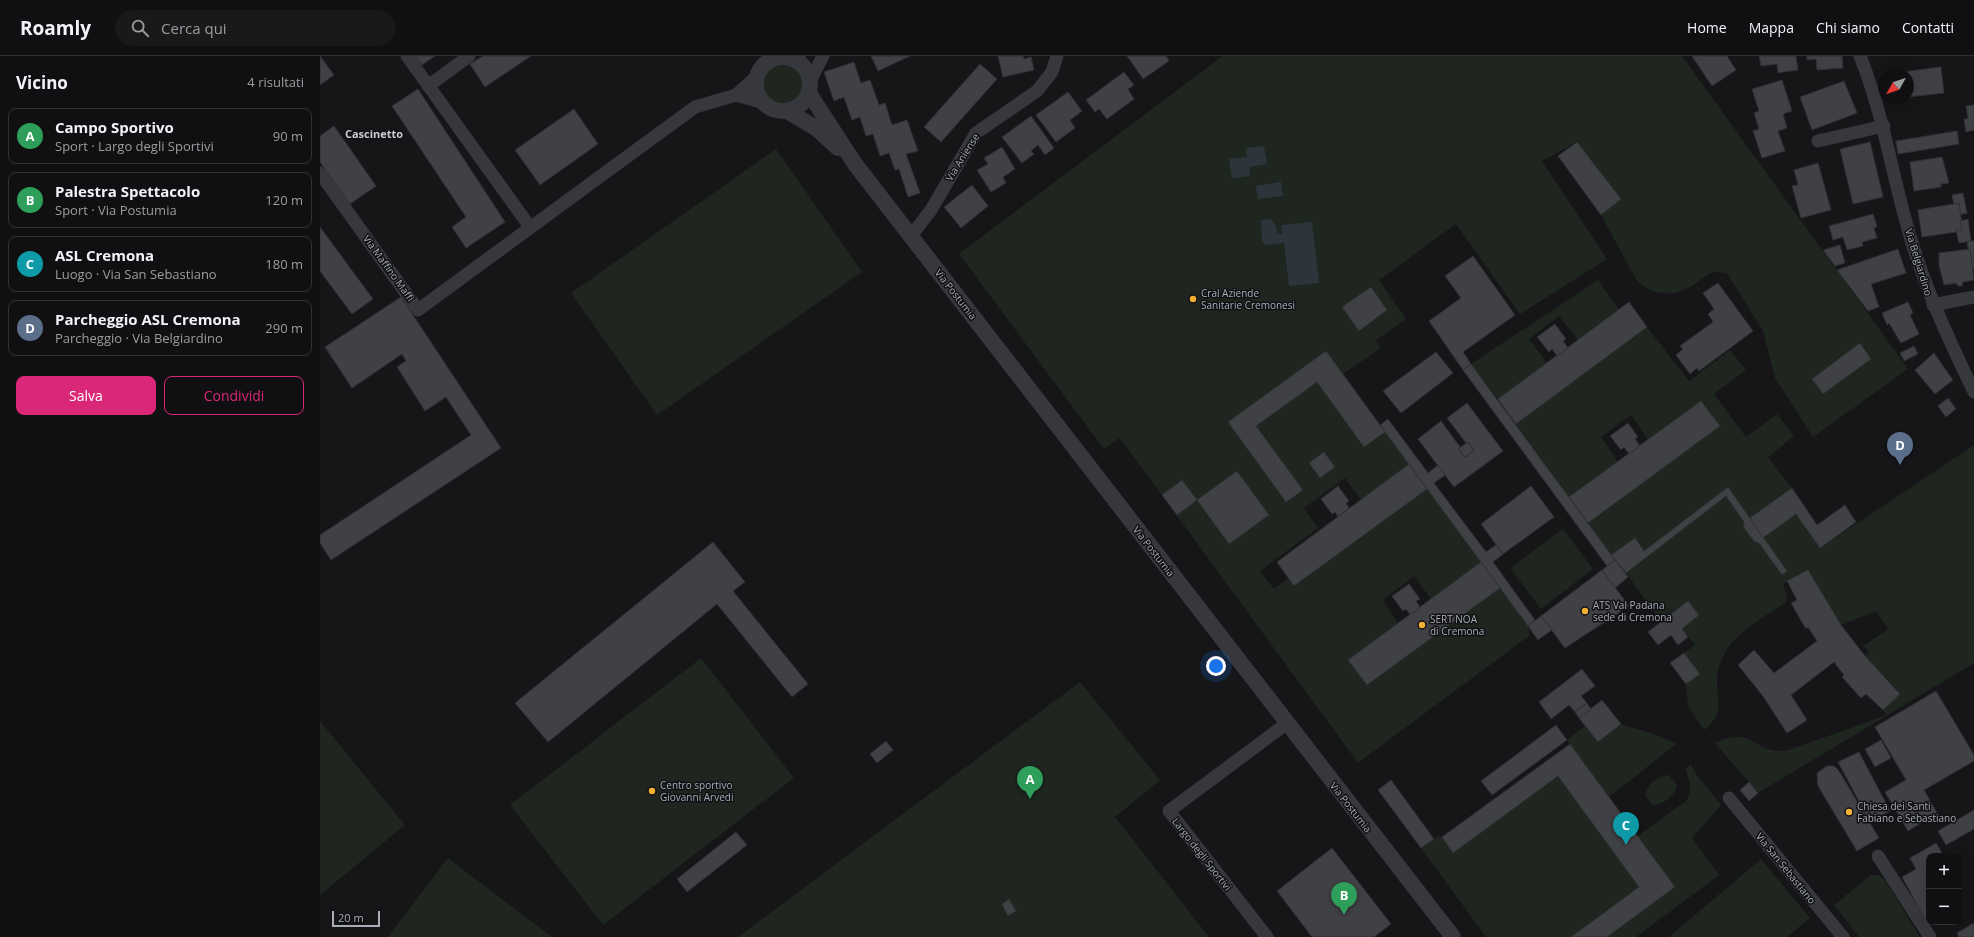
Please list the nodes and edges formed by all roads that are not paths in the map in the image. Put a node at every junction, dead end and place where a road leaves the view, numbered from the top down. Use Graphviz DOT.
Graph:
graph roads {
  1 [pos="406,56"];
  2 [pos="469,56"];
  3 [pos="823,56"];
  4 [pos="1057,56"];
  5 [pos="1860,56"];
  6 [pos="792,57"];
  7 [pos="759,67"];
  8 [pos="428,86"];
  9 [pos="810,87"];
  10 [pos="736,95"];
  11 [pos="764,103"];
  12 [pos="787,111"];
  13 [pos="1884,126"];
  14 [pos="1818,141"];
  15 [pos="855,164"];
  16 [pos="320,173"];
  17 [pos="530,227"];
  18 [pos="911,236"];
  19 [pos="1974,297"];
  20 [pos="1933,305"];
  21 [pos="1974,392"];
  22 [pos="1286,724"];
  23 [pos="1729,798"];
  24 [pos="1878,856"];
  25 [pos="1266,937"];
  26 [pos="1452,937"];
  27 [pos="1843,937"];
  28 [pos="1930,937"];
  1 -- 8 [label="street"];
  2 -- 8 [label="street"];
  3 -- 9 [label="street"];
  4 -- 18 [label="street, Via Aniense"];
  5 -- 13 [label="street, Via Belgiardino"];
  6 -- 7 [label="street, Via Postumia"];
  6 -- 9 [label="street, Via Postumia"];
  7 -- 10 [label="street, Via Maffino Maffi"];
  7 -- 11 [label="street"];
  8 -- 17 [label="street"];
  9 -- 12 [label="street"];
  9 -- 15 [label="street, Via Postumia"];
  10 -- 11 [label="street"];
  10 -- 17 [label="street, Via Maffino Maffi"];
  11 -- 12 [label="street, Via Postumia"];
  12 -- 15 [label="street, Via Postumia"];
  13 -- 14 [label="street"];
  13 -- 20 [label="street, Via Belgiardino"];
  15 -- 18 [label="street, Via Postumia"];
  16 -- 17 [label="street, Via Maffino Maffi"];
  18 -- 22 [label="street, Via Postumia"];
  19 -- 20 [label="street"];
  20 -- 21 [label="street, Via Belgiardino"];
  22 -- 25 [label="street, Largo degli Sportivi"];
  22 -- 26 [label="street, Via Postumia"];
  23 -- 27 [label="street, Via San Sebastiano"];
  24 -- 28 [label="street"];
}
